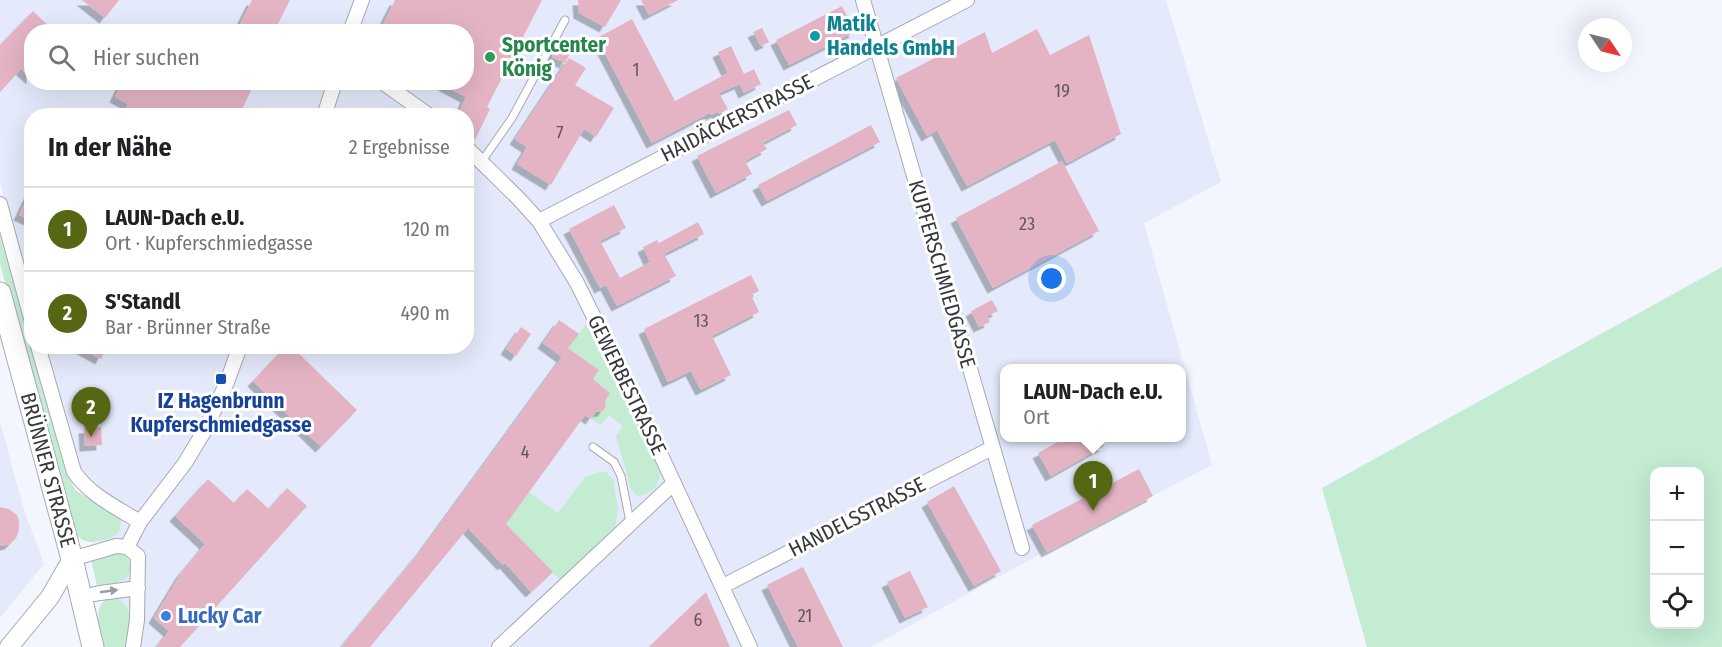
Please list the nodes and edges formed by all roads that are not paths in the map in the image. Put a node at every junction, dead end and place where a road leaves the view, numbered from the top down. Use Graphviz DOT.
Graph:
graph roads {
  1 [pos="362,0"];
  2 [pos="863,0"];
  3 [pos="967,0"];
  4 [pos="564,20"];
  5 [pos="353,24"];
  6 [pos="876,46"];
  7 [pos="332,90"];
  8 [pos="393,90"];
  9 [pos="327,108"];
  10 [pos="419,108"];
  11 [pos="474,154"];
  12 [pos="482,161"];
  13 [pos="0,204"];
  14 [pos="539,221"];
  15 [pos="24,292"];
  16 [pos="0,293"];
  17 [pos="40,354"];
  18 [pos="237,354"];
  19 [pos="593,447"];
  20 [pos="992,448"];
  21 [pos="674,483"];
  22 [pos="140,522"];
  23 [pos="630,522"];
  24 [pos="127,547"];
  25 [pos="1023,549"];
  26 [pos="72,559"];
  27 [pos="723,586"];
  28 [pos="138,588"];
  29 [pos="50,597"];
  30 [pos="80,597"];
  31 [pos="9,647"];
  32 [pos="93,647"];
  33 [pos="133,647"];
  34 [pos="499,647"];
  35 [pos="750,647"];
  1 -- 5 [label="street"];
  2 -- 6 [label="street, KUPFERSCHMIEDGASSE"];
  3 -- 6 [label="street, HAIDÄCKERSTRASSE"];
  4 -- 12 [label="lane"];
  6 -- 14 [label="street, HAIDÄCKERSTRASSE"];
  6 -- 20 [label="street, KUPFERSCHMIEDGASSE"];
  7 -- 9 [label="street"];
  8 -- 10 [label="street"];
  11 -- 12 [label="street, GEWERBESTRASSE"];
  12 -- 14 [label="street, GEWERBESTRASSE"];
  13 -- 15 [label="street"];
  14 -- 21 [label="street, GEWERBESTRASSE"];
  16 -- 26 [label="main road, BRÜNNER STRASSE"];
  17 -- 22 [label="street"];
  18 -- 22 [label="street"];
  19 -- 23 [label="lane"];
  20 -- 25 [label="street, KUPFERSCHMIEDGASSE"];
  20 -- 27 [label="street, HANDELSSTRASSE"];
  21 -- 23 [label="street"];
  21 -- 27 [label="street, GEWERBESTRASSE"];
  22 -- 24 [label="street"];
  23 -- 34 [label="street"];
  24 -- 26 [label="street"];
  24 -- 28 [label="street"];
  26 -- 29 [label="street"];
  26 -- 30 [label="main road, BRÜNNER STRASSE"];
  27 -- 35 [label="street, GEWERBESTRASSE"];
  30 -- 28 [label="street, one-way"];
  28 -- 33 [label="street"];
  29 -- 30 [label="street"];
  29 -- 31 [label="street"];
  30 -- 32 [label="main road, BRÜNNER STRASSE"];
}
